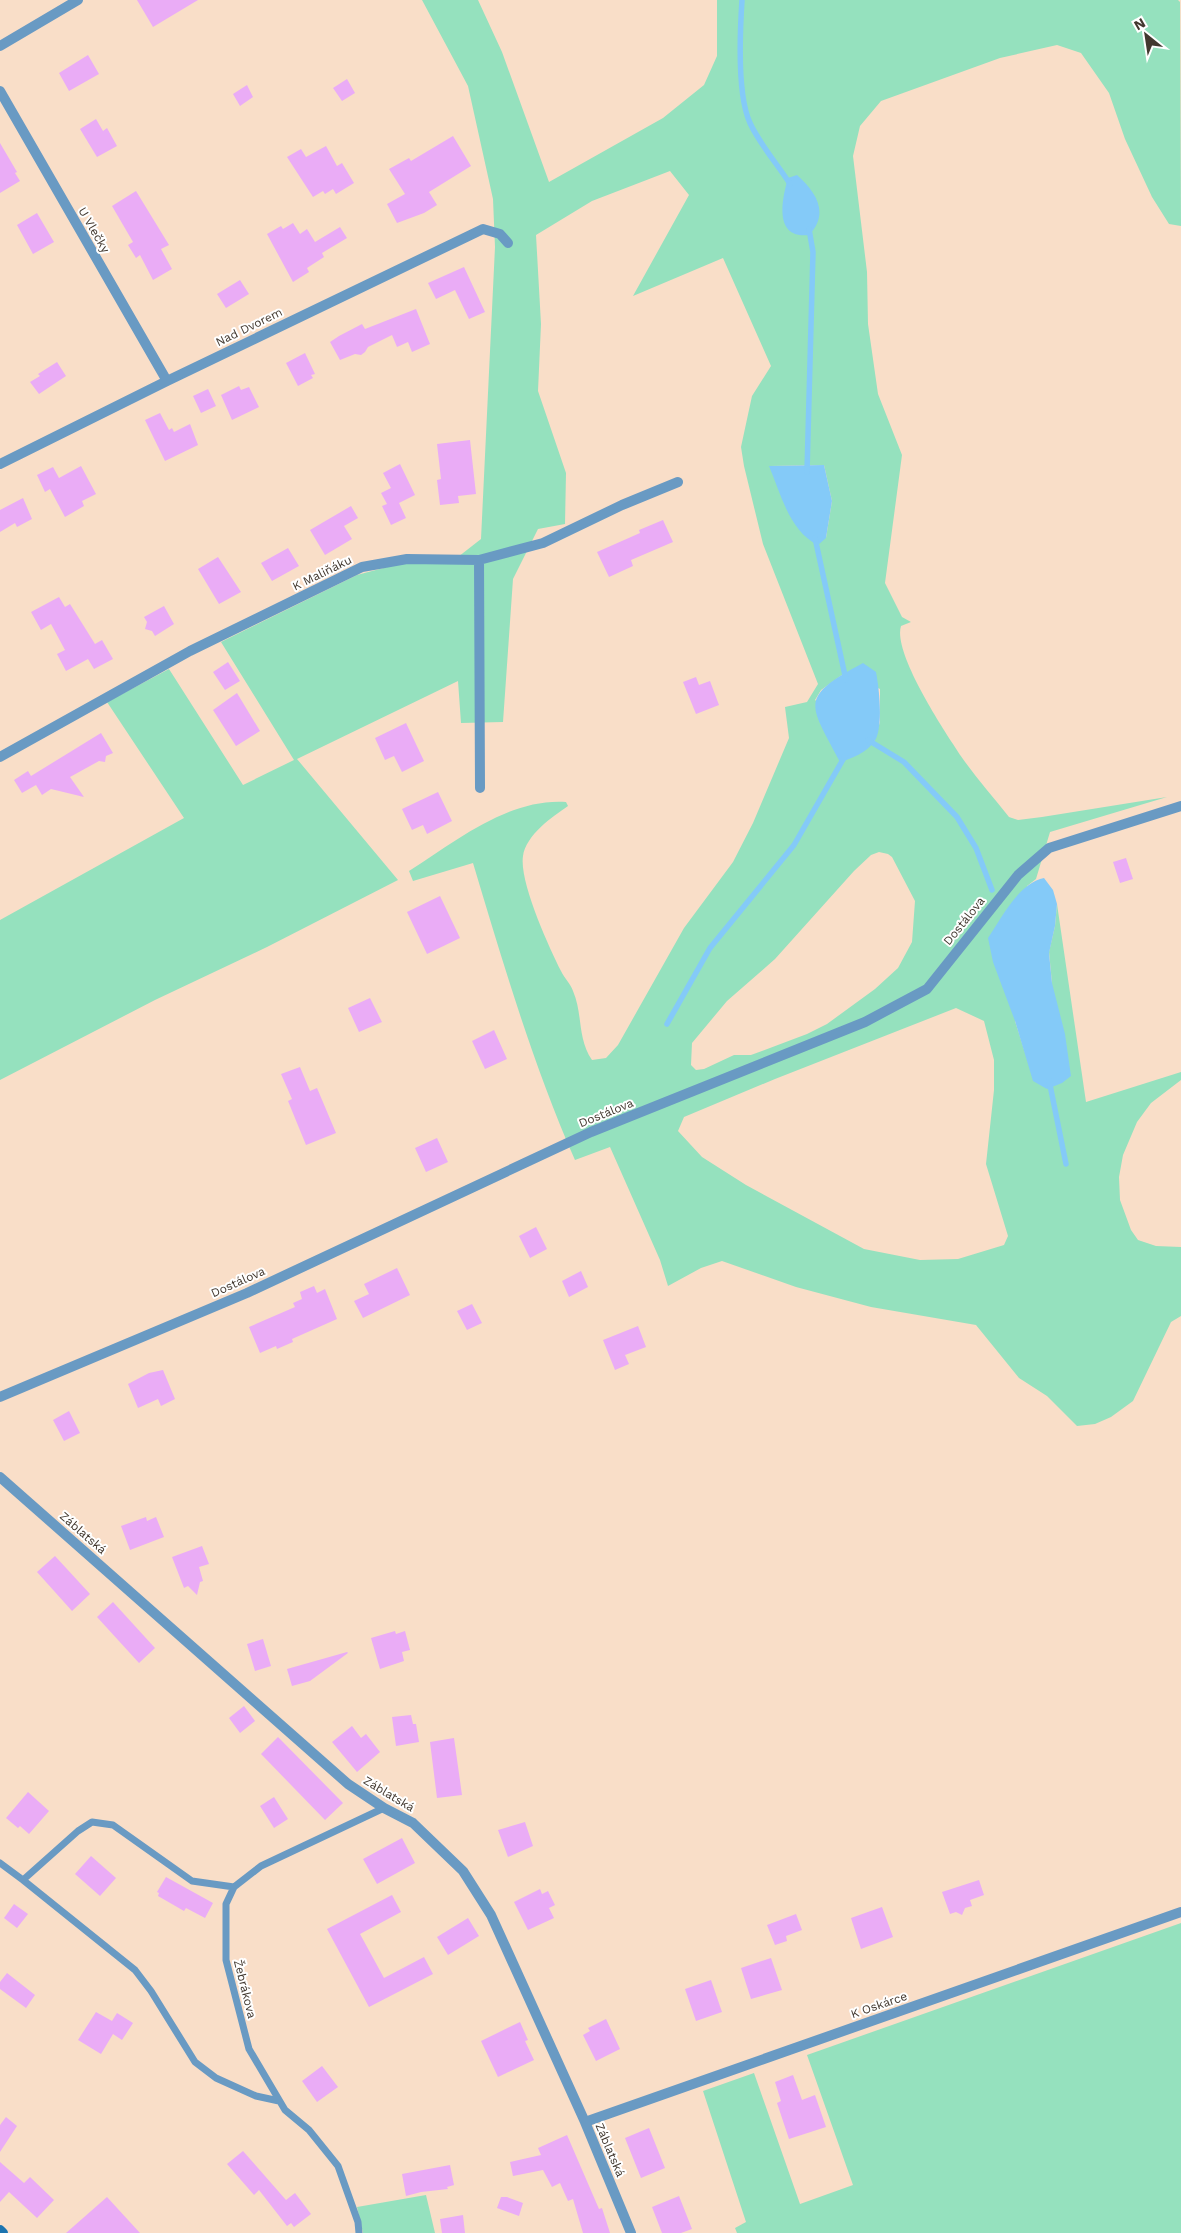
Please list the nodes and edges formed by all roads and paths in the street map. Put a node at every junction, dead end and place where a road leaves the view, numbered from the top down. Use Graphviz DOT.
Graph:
graph roads {
  1 [pos="78,0"];
  2 [pos="0,46"];
  3 [pos="0,91"];
  4 [pos="508,244"];
  5 [pos="167,381"];
  6 [pos="0,464"];
  7 [pos="678,482"];
  8 [pos="479,560"];
  9 [pos="0,757"];
  10 [pos="480,788"];
  11 [pos="1181,806"];
  12 [pos="0,1398"];
  13 [pos="0,1477"];
  14 [pos="384,1808"];
  15 [pos="0,1863"];
  16 [pos="23,1880"];
  17 [pos="234,1887"];
  18 [pos="1181,1912"];
  19 [pos="280,2101"];
  20 [pos="585,2122"];
  21 [pos="0,2230"];
  22 [pos="3,2233"];
  23 [pos="359,2233"];
  24 [pos="631,2233"];
  1 -- 2 [label="street"];
  3 -- 5 [label="street, U Vlečky"];
  4 -- 5 [label="street, Nad Dvorem"];
  5 -- 6 [label="street, Nad Dvorem"];
  7 -- 8 [label="street, K Maliňáku"];
  8 -- 9 [label="street, K Maliňáku"];
  8 -- 10 [label="street"];
  11 -- 12 [label="street, Dostálova"];
  13 -- 14 [label="street, Záblatská"];
  14 -- 17 [label="lane"];
  14 -- 20 [label="street, Záblatská"];
  15 -- 16 [label="lane"];
  16 -- 17 [label="lane"];
  16 -- 19 [label="lane"];
  17 -- 19 [label="lane, Žebrákova"];
  18 -- 20 [label="street, K Oskárce"];
  19 -- 23 [label="lane, Žebrákova"];
  20 -- 24 [label="street, Záblatská"];
  21 -- 22 [label="street"];
}
